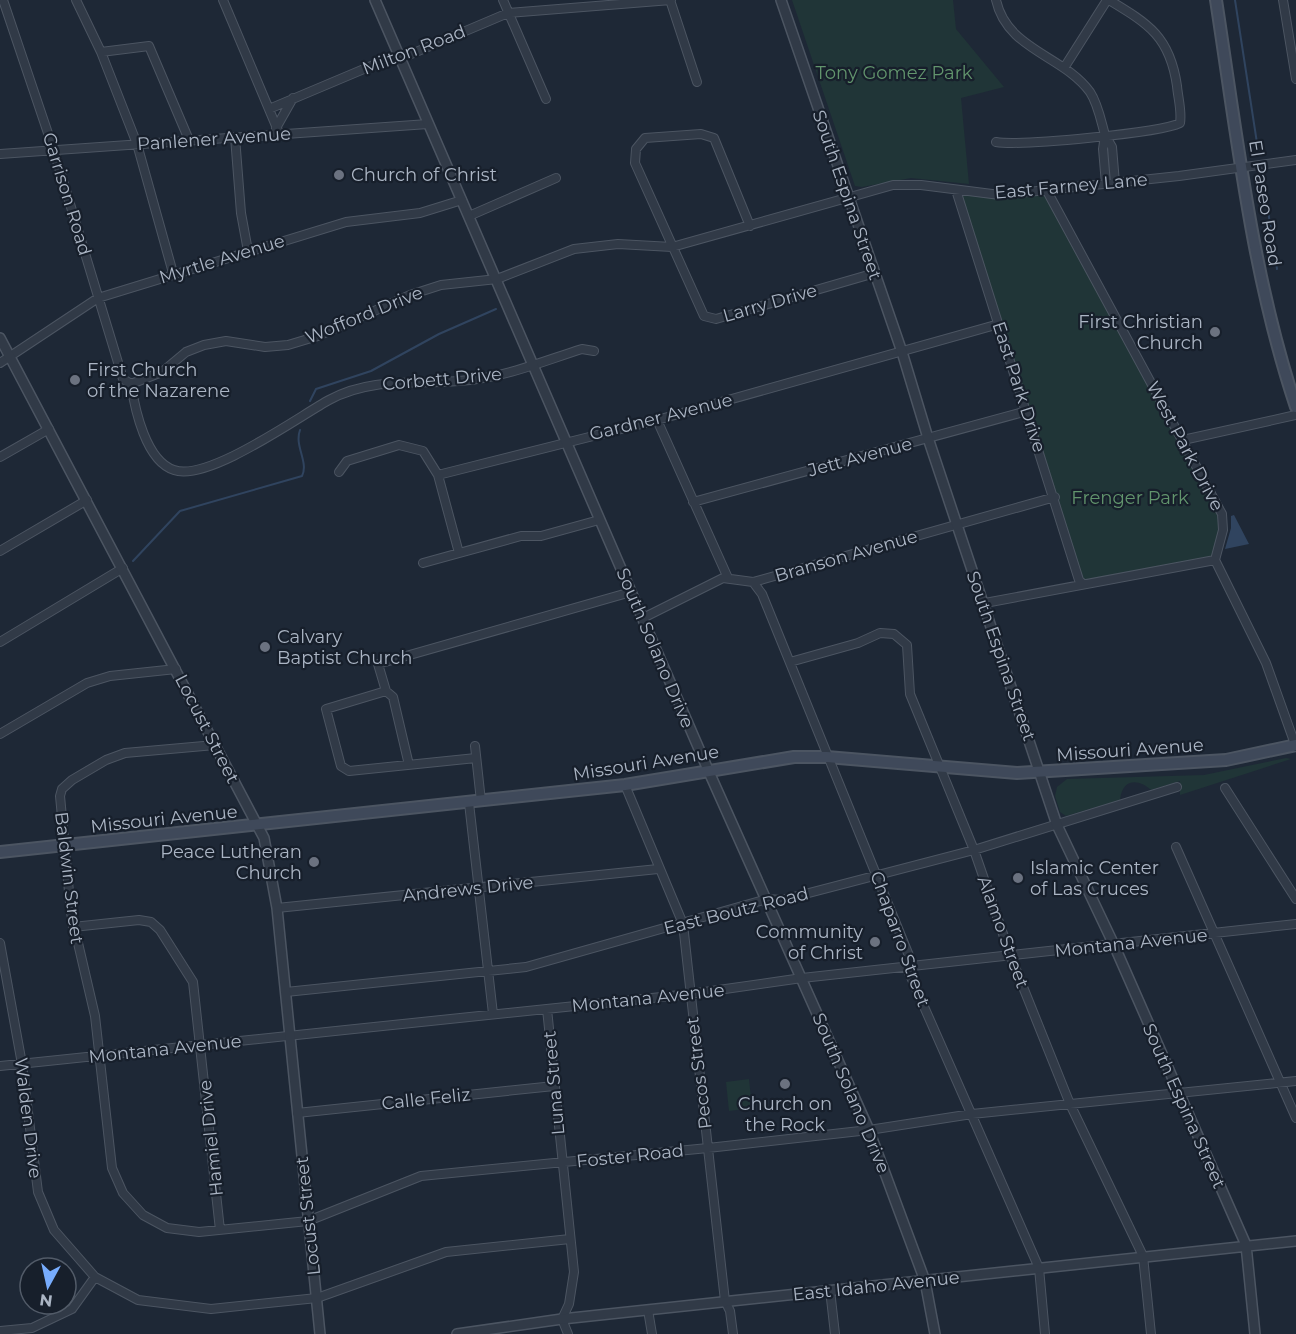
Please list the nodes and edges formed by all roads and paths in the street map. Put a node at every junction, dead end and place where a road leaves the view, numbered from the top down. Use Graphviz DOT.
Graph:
graph roads {
  1 [pos="3,0"];
  2 [pos="76,0"];
  3 [pos="223,0"];
  4 [pos="375,0"];
  5 [pos="503,0"];
  6 [pos="671,0"];
  7 [pos="781,0"];
  8 [pos="996,0"];
  9 [pos="1108,0"];
  10 [pos="1216,0"];
  11 [pos="1292,0"];
  12 [pos="1283,1"];
  13 [pos="508,13"];
  14 [pos="101,52"];
  15 [pos="400,57"];
  16 [pos="1064,68"];
  17 [pos="1296,79"];
  18 [pos="697,82"];
  19 [pos="293,98"];
  20 [pos="546,99"];
  21 [pos="269,109"];
  22 [pos="428,124"];
  23 [pos="278,131"];
  24 [pos="1105,135"];
  25 [pos="235,137"];
  26 [pos="189,140"];
  27 [pos="996,142"];
  28 [pos="137,144"];
  29 [pos="54,151"];
  30 [pos="0,154"];
  31 [pos="1296,160"];
  32 [pos="1243,168"];
  33 [pos="556,178"];
  34 [pos="1115,183"];
  35 [pos="1106,184"];
  36 [pos="956,190"];
  37 [pos="1047,190"];
  38 [pos="848,199"];
  39 [pos="462,200"];
  40 [pos="470,216"];
  41 [pos="750,226"];
  42 [pos="672,247"];
  43 [pos="248,251"];
  44 [pos="173,273"];
  45 [pos="874,273"];
  46 [pos="497,279"];
  47 [pos="98,298"];
  48 [pos="999,324"];
  49 [pos="0,338"];
  50 [pos="594,351"];
  51 [pos="902,352"];
  52 [pos="11,357"];
  53 [pos="0,363"];
  54 [pos="533,366"];
  55 [pos="131,384"];
  56 [pos="1296,407"];
  57 [pos="1027,411"];
  58 [pos="1296,415"];
  59 [pos="657,420"];
  60 [pos="49,429"];
  61 [pos="928,438"];
  62 [pos="1183,440"];
  63 [pos="568,441"];
  64 [pos="0,458"];
  65 [pos="164,465"];
  66 [pos="339,472"];
  67 [pos="438,475"];
  68 [pos="1055,497"];
  69 [pos="87,500"];
  70 [pos="693,502"];
  71 [pos="599,520"];
  72 [pos="957,524"];
  73 [pos="0,551"];
  74 [pos="459,553"];
  75 [pos="1215,560"];
  76 [pos="423,563"];
  77 [pos="123,568"];
  78 [pos="728,578"];
  79 [pos="753,582"];
  80 [pos="1083,584"];
  81 [pos="631,592"];
  82 [pos="985,603"];
  83 [pos="643,618"];
  84 [pos="0,642"];
  85 [pos="790,662"];
  86 [pos="176,669"];
  87 [pos="386,691"];
  88 [pos="0,735"];
  89 [pos="215,745"];
  90 [pos="475,746"];
  91 [pos="1296,746"];
  92 [pos="827,757"];
  93 [pos="476,758"];
  94 [pos="409,765"];
  95 [pos="940,768"];
  96 [pos="709,772"];
  97 [pos="1041,772"];
  98 [pos="625,785"];
  99 [pos="1177,787"];
  100 [pos="1225,788"];
  101 [pos="481,801"];
  102 [pos="469,802"];
  103 [pos="259,825"];
  104 [pos="1057,825"];
  105 [pos="64,846"];
  106 [pos="1176,847"];
  107 [pos="974,850"];
  108 [pos="0,852"];
  109 [pos="658,869"];
  110 [pos="877,875"];
  111 [pos="478,889"];
  112 [pos="767,899"];
  113 [pos="1296,899"];
  114 [pos="277,908"];
  115 [pos="683,924"];
  116 [pos="1296,924"];
  117 [pos="73,927"];
  118 [pos="1215,934"];
  119 [pos="0,943"];
  120 [pos="1114,945"];
  121 [pos="1011,957"];
  122 [pos="907,969"];
  123 [pos="486,972"];
  124 [pos="802,978"];
  125 [pos="286,992"];
  126 [pos="690,994"];
  127 [pos="547,1009"];
  128 [pos="493,1014"];
  129 [pos="289,1036"];
  130 [pos="201,1045"];
  131 [pos="99,1056"];
  132 [pos="22,1064"];
  133 [pos="0,1066"];
  134 [pos="1296,1082"];
  135 [pos="1280,1083"];
  136 [pos="554,1086"];
  137 [pos="1178,1094"];
  138 [pos="1070,1104"];
  139 [pos="297,1113"];
  140 [pos="972,1114"];
  141 [pos="1296,1118"];
  142 [pos="868,1130"];
  143 [pos="708,1148"];
  144 [pos="562,1163"];
  145 [pos="308,1221"];
  146 [pos="220,1230"];
  147 [pos="570,1239"];
  148 [pos="1296,1241"];
  149 [pos="1246,1245"];
  150 [pos="1143,1256"];
  151 [pos="1039,1268"];
  152 [pos="95,1277"];
  153 [pos="925,1281"];
  154 [pos="830,1290"];
  155 [pos="317,1298"];
  156 [pos="725,1301"];
  157 [pos="648,1310"];
  158 [pos="562,1319"];
  159 [pos="0,1331"];
  160 [pos="320,1334"];
  161 [pos="457,1334"];
  162 [pos="568,1334"];
  163 [pos="652,1334"];
  164 [pos="733,1334"];
  165 [pos="835,1334"];
  166 [pos="935,1334"];
  167 [pos="1045,1334"];
  168 [pos="1151,1334"];
  169 [pos="1255,1334"];
  1 -- 29 [label="street, Garrison Road"];
  2 -- 14 [label="street"];
  3 -- 21 [label="street"];
  4 -- 15 [label="street, South Solano Drive"];
  5 -- 13 [label="street"];
  6 -- 13 [label="street, Milton Road"];
  6 -- 18 [label="street"];
  7 -- 38 [label="street, South Espina Street"];
  8 -- 16 [label="street"];
  9 -- 16 [label="street"];
  9 -- 24 [label="street"];
  10 -- 32 [label="main road, El Paseo Road"];
  11 -- 12 [label="street"];
  12 -- 17 [label="street"];
  13 -- 15 [label="street, Milton Road"];
  13 -- 20 [label="street"];
  14 -- 26 [label="street"];
  14 -- 28 [label="street"];
  15 -- 19 [label="street, Milton Road"];
  15 -- 22 [label="street, South Solano Drive"];
  16 -- 24 [label="street"];
  19 -- 21 [label="street, Milton Road"];
  19 -- 23 [label="street"];
  21 -- 23 [label="street"];
  22 -- 23 [label="street, Panlener Avenue"];
  22 -- 39 [label="street, South Solano Drive"];
  23 -- 25 [label="street, Panlener Avenue"];
  24 -- 27 [label="street"];
  24 -- 34 [label="street"];
  24 -- 35 [label="street"];
  25 -- 26 [label="street, Panlener Avenue"];
  25 -- 43 [label="street"];
  26 -- 28 [label="street, Panlener Avenue"];
  28 -- 29 [label="street, Panlener Avenue"];
  28 -- 44 [label="street"];
  29 -- 30 [label="street, Panlener Avenue"];
  29 -- 47 [label="street, Garrison Road"];
  31 -- 32 [label="street, East Farney Lane"];
  32 -- 34 [label="street, East Farney Lane"];
  32 -- 56 [label="main road, El Paseo Road"];
  33 -- 40 [label="street"];
  34 -- 35 [label="street, East Farney Lane"];
  35 -- 37 [label="street, East Farney Lane"];
  36 -- 37 [label="street, East Farney Lane"];
  36 -- 38 [label="street, East Farney Lane"];
  36 -- 48 [label="street, East Park Drive"];
  37 -- 62 [label="street, West Park Drive"];
  38 -- 41 [label="street, Wofford Drive"];
  38 -- 45 [label="street, South Espina Street"];
  39 -- 40 [label="street, South Solano Drive"];
  39 -- 43 [label="street, Myrtle Avenue"];
  40 -- 46 [label="street, South Solano Drive"];
  41 -- 42 [label="street, Wofford Drive"];
  41 -- 42 [label="street"];
  42 -- 45 [label="street, Larry Drive"];
  42 -- 46 [label="street, Wofford Drive"];
  43 -- 44 [label="street, Myrtle Avenue"];
  44 -- 47 [label="street, Myrtle Avenue"];
  45 -- 51 [label="street, South Espina Street"];
  46 -- 54 [label="street, South Solano Drive"];
  46 -- 55 [label="street, Wofford Drive"];
  47 -- 52 [label="street, Myrtle Avenue"];
  47 -- 55 [label="street, Garrison Road"];
  48 -- 51 [label="street, Gardner Avenue"];
  48 -- 57 [label="street, East Park Drive"];
  49 -- 52 [label="street, Locust Street"];
  50 -- 54 [label="street, Corbett Drive"];
  51 -- 59 [label="street, Gardner Avenue"];
  51 -- 61 [label="street, South Espina Street"];
  52 -- 53 [label="street, Myrtle Avenue"];
  52 -- 60 [label="street, Locust Street"];
  54 -- 63 [label="street, South Solano Drive"];
  54 -- 65 [label="street, Corbett Drive"];
  55 -- 65 [label="street, Garrison Road"];
  57 -- 61 [label="street, Jett Avenue"];
  57 -- 68 [label="street, East Park Drive"];
  58 -- 62 [label="street"];
  59 -- 63 [label="street, Gardner Avenue"];
  59 -- 70 [label="street"];
  60 -- 64 [label="street"];
  60 -- 69 [label="street, Locust Street"];
  61 -- 70 [label="street, Jett Avenue"];
  61 -- 72 [label="street, South Espina Street"];
  62 -- 75 [label="street, West Park Drive"];
  63 -- 67 [label="street, Gardner Avenue"];
  63 -- 71 [label="street, South Solano Drive"];
  66 -- 67 [label="street"];
  67 -- 74 [label="street"];
  68 -- 72 [label="street, Branson Avenue"];
  68 -- 80 [label="street, East Park Drive"];
  69 -- 73 [label="street"];
  69 -- 77 [label="street, Locust Street"];
  70 -- 78 [label="street"];
  71 -- 74 [label="street"];
  71 -- 81 [label="street, South Solano Drive"];
  72 -- 79 [label="street, Branson Avenue"];
  72 -- 82 [label="street, South Espina Street"];
  74 -- 76 [label="street"];
  75 -- 80 [label="street"];
  75 -- 91 [label="street"];
  77 -- 84 [label="street"];
  77 -- 86 [label="street, Locust Street"];
  78 -- 79 [label="street, Branson Avenue"];
  78 -- 83 [label="street, Branson Avenue"];
  79 -- 85 [label="street, Chaparro Street"];
  80 -- 82 [label="street"];
  81 -- 83 [label="street, South Solano Drive"];
  81 -- 87 [label="street"];
  82 -- 97 [label="street, South Espina Street"];
  83 -- 96 [label="street, South Solano Drive"];
  85 -- 92 [label="street, Chaparro Street"];
  85 -- 95 [label="street, Alamo Street"];
  86 -- 88 [label="street"];
  86 -- 89 [label="street, Locust Street"];
  87 -- 94 [label="street"];
  87 -- 94 [label="street"];
  89 -- 103 [label="street, Locust Street"];
  89 -- 105 [label="street, Baldwin Street"];
  90 -- 93 [label="street"];
  91 -- 97 [label="main road, Missouri Avenue"];
  92 -- 95 [label="main road, Missouri Avenue"];
  92 -- 96 [label="main road, Missouri Avenue"];
  92 -- 110 [label="street, Chaparro Street"];
  93 -- 94 [label="street"];
  93 -- 101 [label="street"];
  95 -- 97 [label="main road, Missouri Avenue"];
  95 -- 107 [label="street, Alamo Street"];
  96 -- 98 [label="main road, Missouri Avenue"];
  96 -- 112 [label="street, South Solano Drive"];
  97 -- 104 [label="street, South Espina Street"];
  98 -- 101 [label="main road, Missouri Avenue"];
  98 -- 109 [label="street, Pecos Street"];
  99 -- 104 [label="street, East Boutz Road"];
  100 -- 113 [label="street"];
  101 -- 102 [label="main road, Missouri Avenue"];
  102 -- 103 [label="main road, Missouri Avenue"];
  102 -- 111 [label="street"];
  103 -- 105 [label="main road, Missouri Avenue"];
  103 -- 114 [label="street, Locust Street"];
  104 -- 107 [label="street, East Boutz Road"];
  104 -- 120 [label="street, South Espina Street"];
  105 -- 108 [label="main road, Missouri Avenue"];
  105 -- 117 [label="street, Baldwin Street"];
  106 -- 118 [label="street"];
  107 -- 110 [label="street, East Boutz Road"];
  107 -- 121 [label="street, Alamo Street"];
  109 -- 111 [label="street, Andrews Drive"];
  109 -- 115 [label="street, Pecos Street"];
  110 -- 112 [label="street, East Boutz Road"];
  110 -- 122 [label="street, Chaparro Street"];
  111 -- 114 [label="street, Andrews Drive"];
  111 -- 123 [label="street"];
  112 -- 115 [label="street, East Boutz Road"];
  112 -- 124 [label="street, South Solano Drive"];
  114 -- 125 [label="street, Locust Street"];
  115 -- 123 [label="street, East Boutz Road"];
  115 -- 126 [label="street, Pecos Street"];
  116 -- 118 [label="street, Montana Avenue"];
  117 -- 130 [label="street, Hamiel Drive"];
  117 -- 131 [label="street, Baldwin Street"];
  118 -- 120 [label="street, Montana Avenue"];
  118 -- 135 [label="street"];
  119 -- 132 [label="street, Walden Drive"];
  120 -- 121 [label="street, Montana Avenue"];
  120 -- 137 [label="street, South Espina Street"];
  121 -- 122 [label="street, Montana Avenue"];
  121 -- 138 [label="street, Alamo Street"];
  122 -- 124 [label="street, Montana Avenue"];
  122 -- 140 [label="street, Chaparro Street"];
  123 -- 125 [label="street, East Boutz Road"];
  123 -- 128 [label="street"];
  124 -- 126 [label="street, Montana Avenue"];
  124 -- 142 [label="street, South Solano Drive"];
  125 -- 129 [label="street, Locust Street"];
  126 -- 127 [label="street, Montana Avenue"];
  126 -- 143 [label="street, Pecos Street"];
  127 -- 128 [label="street, Montana Avenue"];
  127 -- 136 [label="street, Luna Street"];
  128 -- 129 [label="street, Montana Avenue"];
  129 -- 130 [label="street, Montana Avenue"];
  129 -- 139 [label="street, Locust Street"];
  130 -- 131 [label="street, Montana Avenue"];
  130 -- 146 [label="street, Hamiel Drive"];
  131 -- 132 [label="street, Montana Avenue"];
  131 -- 146 [label="street, Foster Road"];
  132 -- 133 [label="street, Montana Avenue"];
  132 -- 152 [label="street, Walden Drive"];
  134 -- 135 [label="street, Foster Road"];
  135 -- 137 [label="street, Foster Road"];
  135 -- 141 [label="street"];
  136 -- 139 [label="street, Calle Feliz"];
  136 -- 144 [label="street, Luna Street"];
  137 -- 138 [label="street, Foster Road"];
  137 -- 149 [label="street, South Espina Street"];
  138 -- 140 [label="street, Foster Road"];
  138 -- 150 [label="street, Alamo Street"];
  139 -- 145 [label="street, Locust Street"];
  140 -- 142 [label="street, Foster Road"];
  140 -- 151 [label="street, Chaparro Street"];
  142 -- 143 [label="street, Foster Road"];
  142 -- 153 [label="street, South Solano Drive"];
  143 -- 144 [label="street, Foster Road"];
  143 -- 156 [label="street, Pecos Street"];
  144 -- 145 [label="street, Foster Road"];
  144 -- 147 [label="street, Luna Street"];
  145 -- 146 [label="street, Foster Road"];
  145 -- 155 [label="street, Locust Street"];
  147 -- 155 [label="street"];
  147 -- 158 [label="street, Luna Street"];
  148 -- 149 [label="street, East Idaho Avenue"];
  149 -- 150 [label="street, East Idaho Avenue"];
  149 -- 169 [label="street, South Espina Street"];
  150 -- 151 [label="street, East Idaho Avenue"];
  150 -- 168 [label="street, Alamo Street"];
  151 -- 153 [label="street, East Idaho Avenue"];
  151 -- 167 [label="street, Chaparro Street"];
  152 -- 155 [label="street"];
  152 -- 159 [label="street"];
  153 -- 154 [label="street, East Idaho Avenue"];
  153 -- 166 [label="street, South Solano Drive"];
  154 -- 156 [label="street, East Idaho Avenue"];
  154 -- 165 [label="street"];
  155 -- 160 [label="street, Locust Street"];
  156 -- 157 [label="street, East Idaho Avenue"];
  156 -- 164 [label="street, Pecos Street"];
  157 -- 158 [label="street, East Idaho Avenue"];
  157 -- 163 [label="street"];
  158 -- 161 [label="street, East Idaho Avenue"];
  158 -- 162 [label="street"];
}
